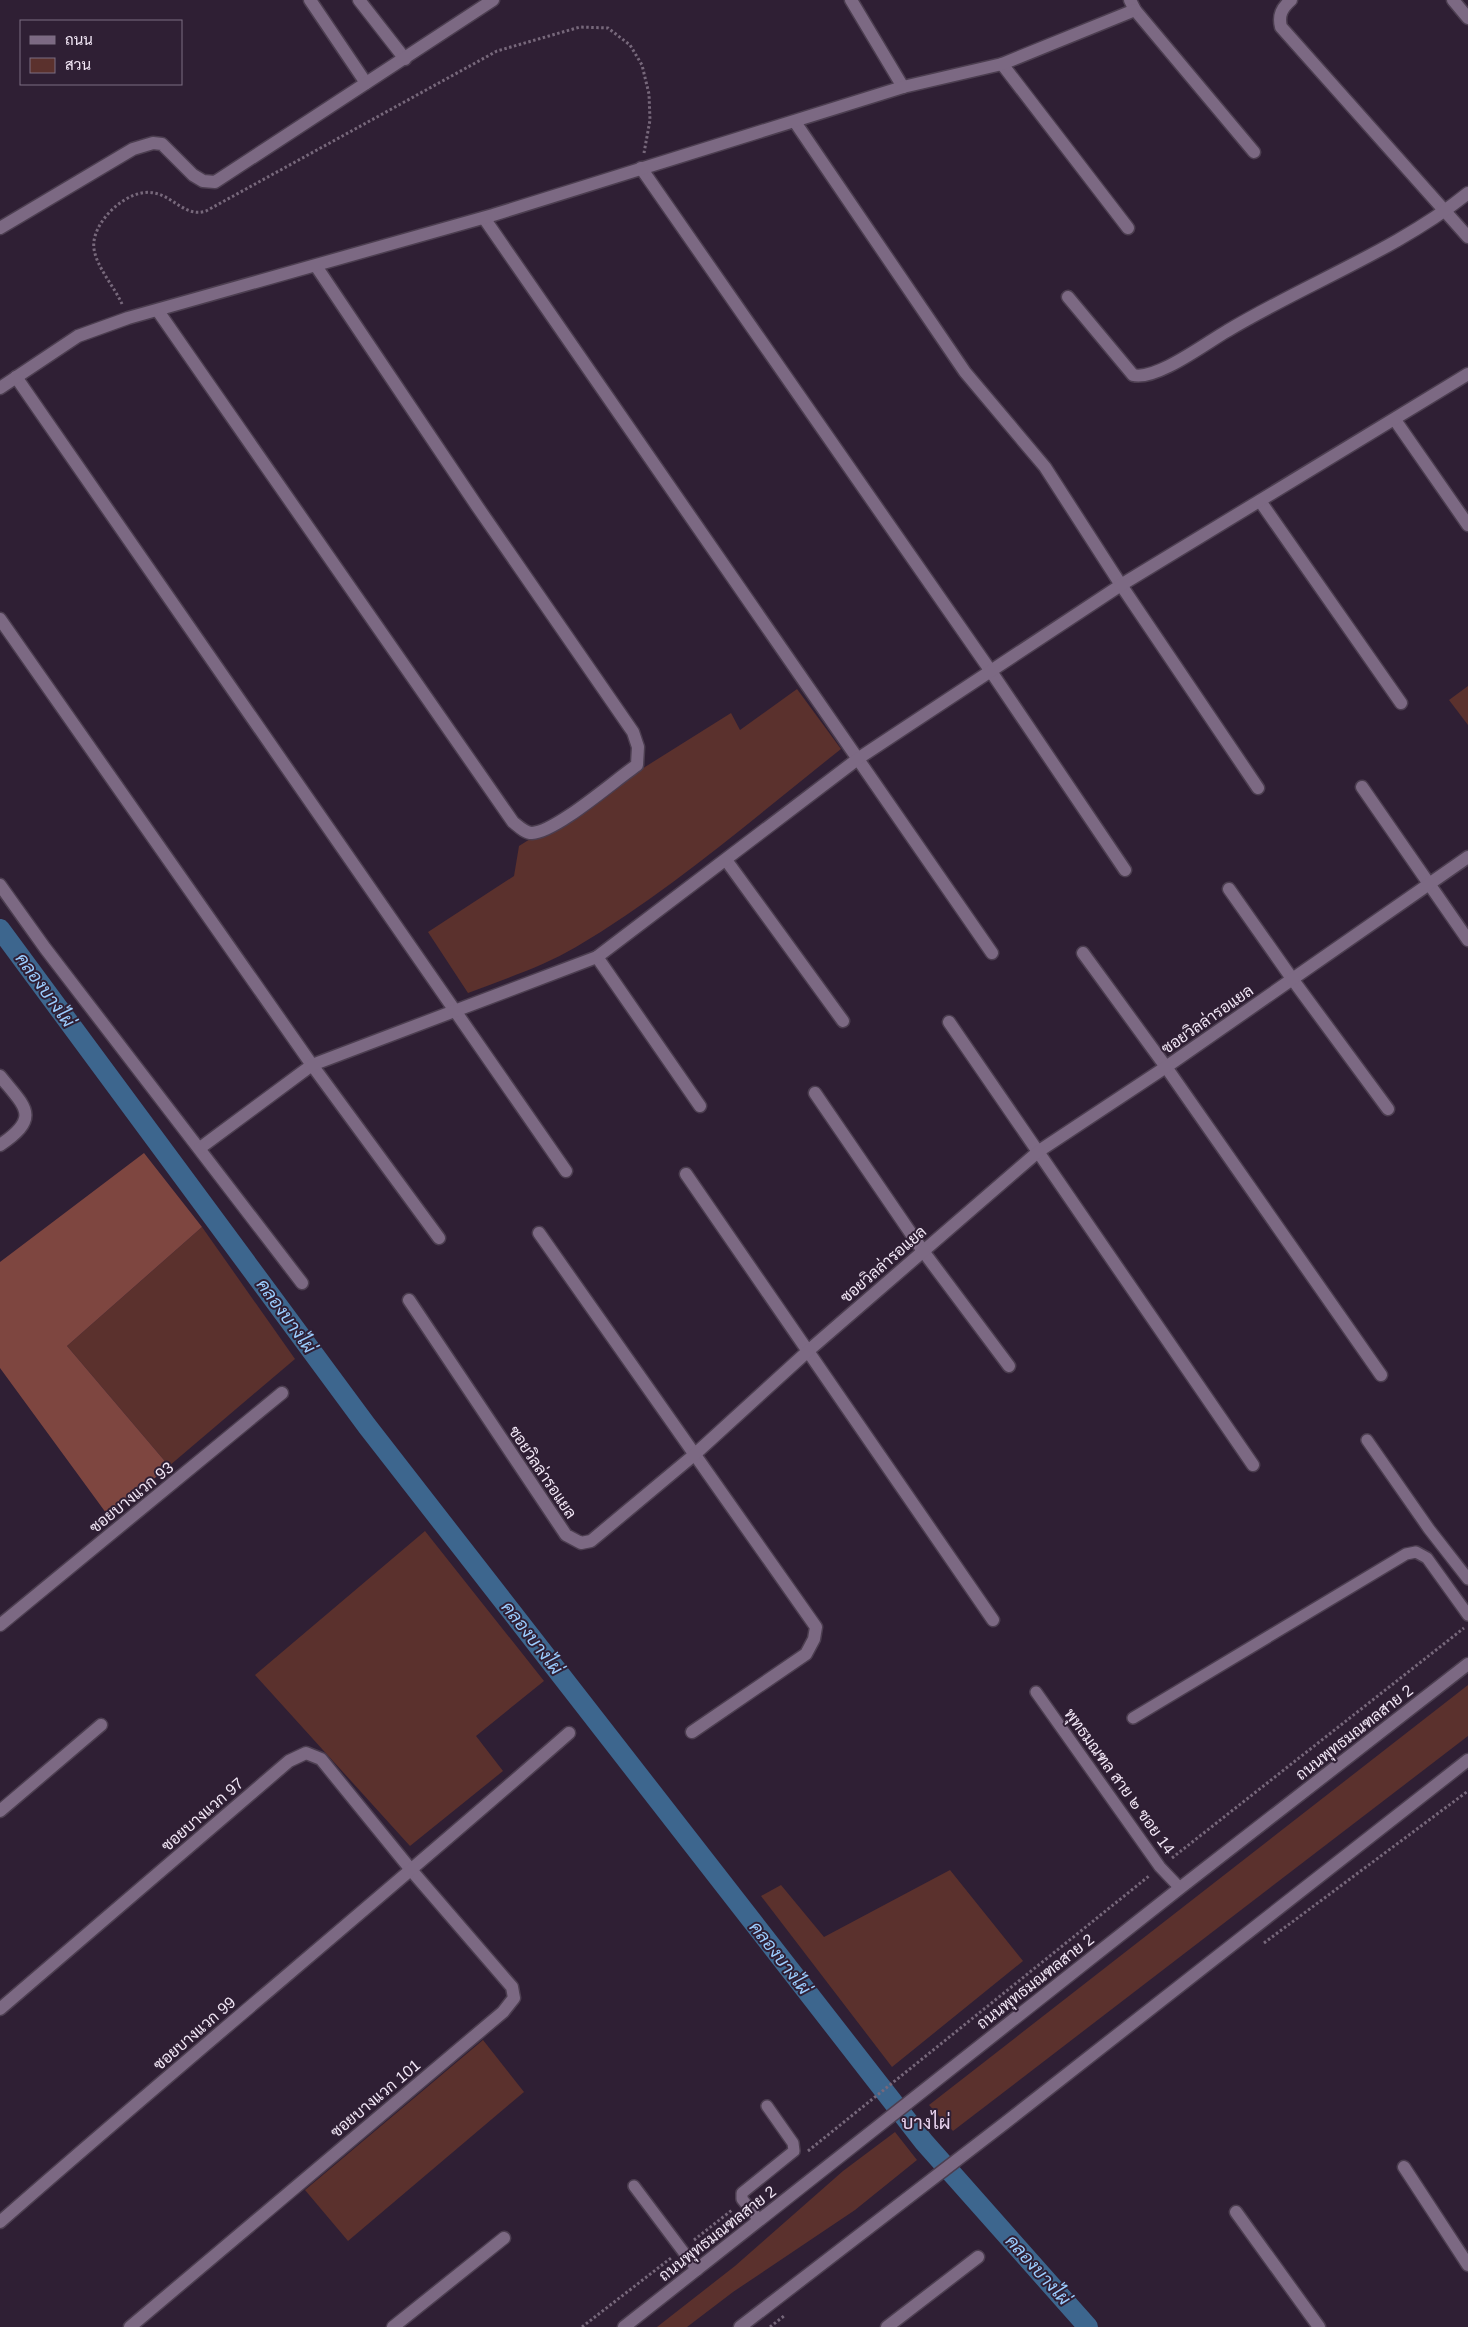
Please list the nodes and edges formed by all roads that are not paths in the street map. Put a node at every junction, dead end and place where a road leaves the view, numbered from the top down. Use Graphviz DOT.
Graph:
graph roads {
  1 [pos="310,0"];
  2 [pos="493,0"];
  3 [pos="851,0"];
  4 [pos="1291,0"];
  5 [pos="1452,0"];
  6 [pos="361,1"];
  7 [pos="1132,5"];
  8 [pos="1468,18"];
  9 [pos="405,59"];
  10 [pos="1002,64"];
  11 [pos="366,83"];
  12 [pos="902,87"];
  13 [pos="795,122"];
  14 [pos="1254,152"];
  15 [pos="641,168"];
  16 [pos="1468,193"];
  17 [pos="1444,212"];
  18 [pos="484,218"];
  19 [pos="0,228"];
  20 [pos="1128,228"];
  21 [pos="1468,237"];
  22 [pos="316,266"];
  23 [pos="1068,297"];
  24 [pos="158,311"];
  25 [pos="1468,374"];
  26 [pos="16,377"];
  27 [pos="0,388"];
  28 [pos="1395,420"];
  29 [pos="1260,501"];
  30 [pos="1468,525"];
  31 [pos="1122,585"];
  32 [pos="0,619"];
  33 [pos="990,670"];
  34 [pos="1401,704"];
  35 [pos="859,758"];
  36 [pos="1362,787"];
  37 [pos="1258,788"];
  38 [pos="1468,857"];
  39 [pos="726,860"];
  40 [pos="1125,870"];
  41 [pos="1430,884"];
  42 [pos="0,885"];
  43 [pos="1229,889"];
  44 [pos="1468,940"];
  45 [pos="992,953"];
  46 [pos="1083,953"];
  47 [pos="597,957"];
  48 [pos="1293,980"];
  49 [pos="455,1011"];
  50 [pos="843,1021"];
  51 [pos="949,1022"];
  52 [pos="312,1066"];
  53 [pos="1166,1067"];
  54 [pos="0,1076"];
  55 [pos="814,1093"];
  56 [pos="700,1106"];
  57 [pos="1388,1110"];
  58 [pos="0,1145"];
  59 [pos="200,1148"];
  60 [pos="1040,1152"];
  61 [pos="566,1171"];
  62 [pos="686,1174"];
  63 [pos="539,1233"];
  64 [pos="439,1238"];
  65 [pos="924,1251"];
  66 [pos="302,1283"];
  67 [pos="409,1300"];
  68 [pos="808,1351"];
  69 [pos="1009,1366"];
  70 [pos="1381,1375"];
  71 [pos="282,1393"];
  72 [pos="1367,1440"];
  73 [pos="694,1455"];
  74 [pos="1253,1465"];
  75 [pos="1468,1579"];
  76 [pos="1468,1615"];
  77 [pos="993,1620"];
  78 [pos="0,1625"];
  79 [pos="1468,1664"];
  80 [pos="1036,1692"];
  81 [pos="1133,1718"];
  82 [pos="101,1725"];
  83 [pos="692,1732"];
  84 [pos="569,1733"];
  85 [pos="1468,1760"];
  86 [pos="0,1811"];
  87 [pos="412,1872"];
  88 [pos="1180,1888"];
  89 [pos="0,2009"];
  90 [pos="767,2106"];
  91 [pos="1404,2167"];
  92 [pos="634,2186"];
  93 [pos="1236,2212"];
  94 [pos="759,2220"];
  95 [pos="0,2222"];
  96 [pos="504,2238"];
  97 [pos="978,2257"];
  98 [pos="1468,2265"];
  99 [pos="697,2270"];
  100 [pos="130,2327"];
  101 [pos="393,2327"];
  102 [pos="624,2327"];
  103 [pos="740,2327"];
  104 [pos="887,2327"];
  105 [pos="1319,2327"];
  1 -- 11 [label="street"];
  2 -- 9 [label="street"];
  3 -- 12 [label="street"];
  4 -- 17 [label="street"];
  5 -- 8 [label="street"];
  6 -- 9 [label="street"];
  7 -- 10 [label="street"];
  7 -- 14 [label="street"];
  9 -- 11 [label="street"];
  10 -- 12 [label="street"];
  10 -- 20 [label="street"];
  11 -- 19 [label="street"];
  12 -- 13 [label="street"];
  13 -- 15 [label="street"];
  13 -- 31 [label="street"];
  15 -- 18 [label="street"];
  15 -- 33 [label="street"];
  16 -- 17 [label="street"];
  17 -- 21 [label="street"];
  17 -- 23 [label="street"];
  18 -- 22 [label="street"];
  18 -- 35 [label="street"];
  22 -- 24 [label="street"];
  22 -- 24 [label="street"];
  24 -- 26 [label="street"];
  25 -- 28 [label="street"];
  26 -- 27 [label="street"];
  26 -- 49 [label="street"];
  28 -- 29 [label="street"];
  28 -- 30 [label="street"];
  29 -- 31 [label="street"];
  29 -- 34 [label="street"];
  31 -- 33 [label="street"];
  31 -- 37 [label="street"];
  32 -- 52 [label="street"];
  33 -- 35 [label="street"];
  33 -- 40 [label="street"];
  35 -- 39 [label="street"];
  35 -- 45 [label="street"];
  36 -- 41 [label="street"];
  38 -- 41 [label="street, ซอยวิลล่ารอแยล"];
  39 -- 47 [label="street"];
  39 -- 50 [label="street"];
  41 -- 44 [label="street"];
  41 -- 48 [label="street, ซอยวิลล่ารอแยล"];
  42 -- 59 [label="street"];
  43 -- 48 [label="street"];
  46 -- 53 [label="street"];
  47 -- 49 [label="street"];
  47 -- 56 [label="street"];
  48 -- 53 [label="street, ซอยวิลล่ารอแยล"];
  48 -- 57 [label="street"];
  49 -- 52 [label="street"];
  49 -- 61 [label="street"];
  51 -- 60 [label="street"];
  52 -- 59 [label="street"];
  52 -- 64 [label="street"];
  53 -- 60 [label="street, ซอยวิลล่ารอแยล"];
  53 -- 70 [label="street"];
  54 -- 58 [label="street"];
  55 -- 65 [label="street"];
  59 -- 66 [label="street"];
  60 -- 65 [label="street, ซอยวิลล่ารอแยล"];
  60 -- 74 [label="street"];
  62 -- 68 [label="street"];
  63 -- 73 [label="street"];
  65 -- 68 [label="street, ซอยวิลล่ารอแยล"];
  65 -- 69 [label="street"];
  67 -- 73 [label="street, ซอยวิลล่ารอแยล"];
  68 -- 73 [label="street, ซอยวิลล่ารอแยล"];
  68 -- 77 [label="street"];
  71 -- 78 [label="street, ซอยบางแวก 93"];
  72 -- 75 [label="lane"];
  73 -- 83 [label="street"];
  76 -- 81 [label="lane"];
  79 -- 88 [label="street, ถนนพุทธมณฑลสาย 2"];
  80 -- 88 [label="lane, พุทธมณฑล สาย ๒ ซอย 14"];
  82 -- 86 [label="street"];
  84 -- 87 [label="street, ซอยบางแวก 99"];
  85 -- 103 [label="street"];
  87 -- 89 [label="street, ซอยบางแวก 97"];
  87 -- 95 [label="street, ซอยบางแวก 99"];
  87 -- 100 [label="street, ซอยบางแวก 101"];
  88 -- 94 [label="street, ถนนพุทธมณฑลสาย 2"];
  90 -- 94 [label="lane"];
  91 -- 98 [label="street"];
  92 -- 99 [label="lane"];
  93 -- 105 [label="street"];
  94 -- 99 [label="street, ถนนพุทธมณฑลสาย 2"];
  96 -- 101 [label="street"];
  97 -- 104 [label="street"];
  99 -- 102 [label="street, ถนนพุทธมณฑลสาย 2"];
}
